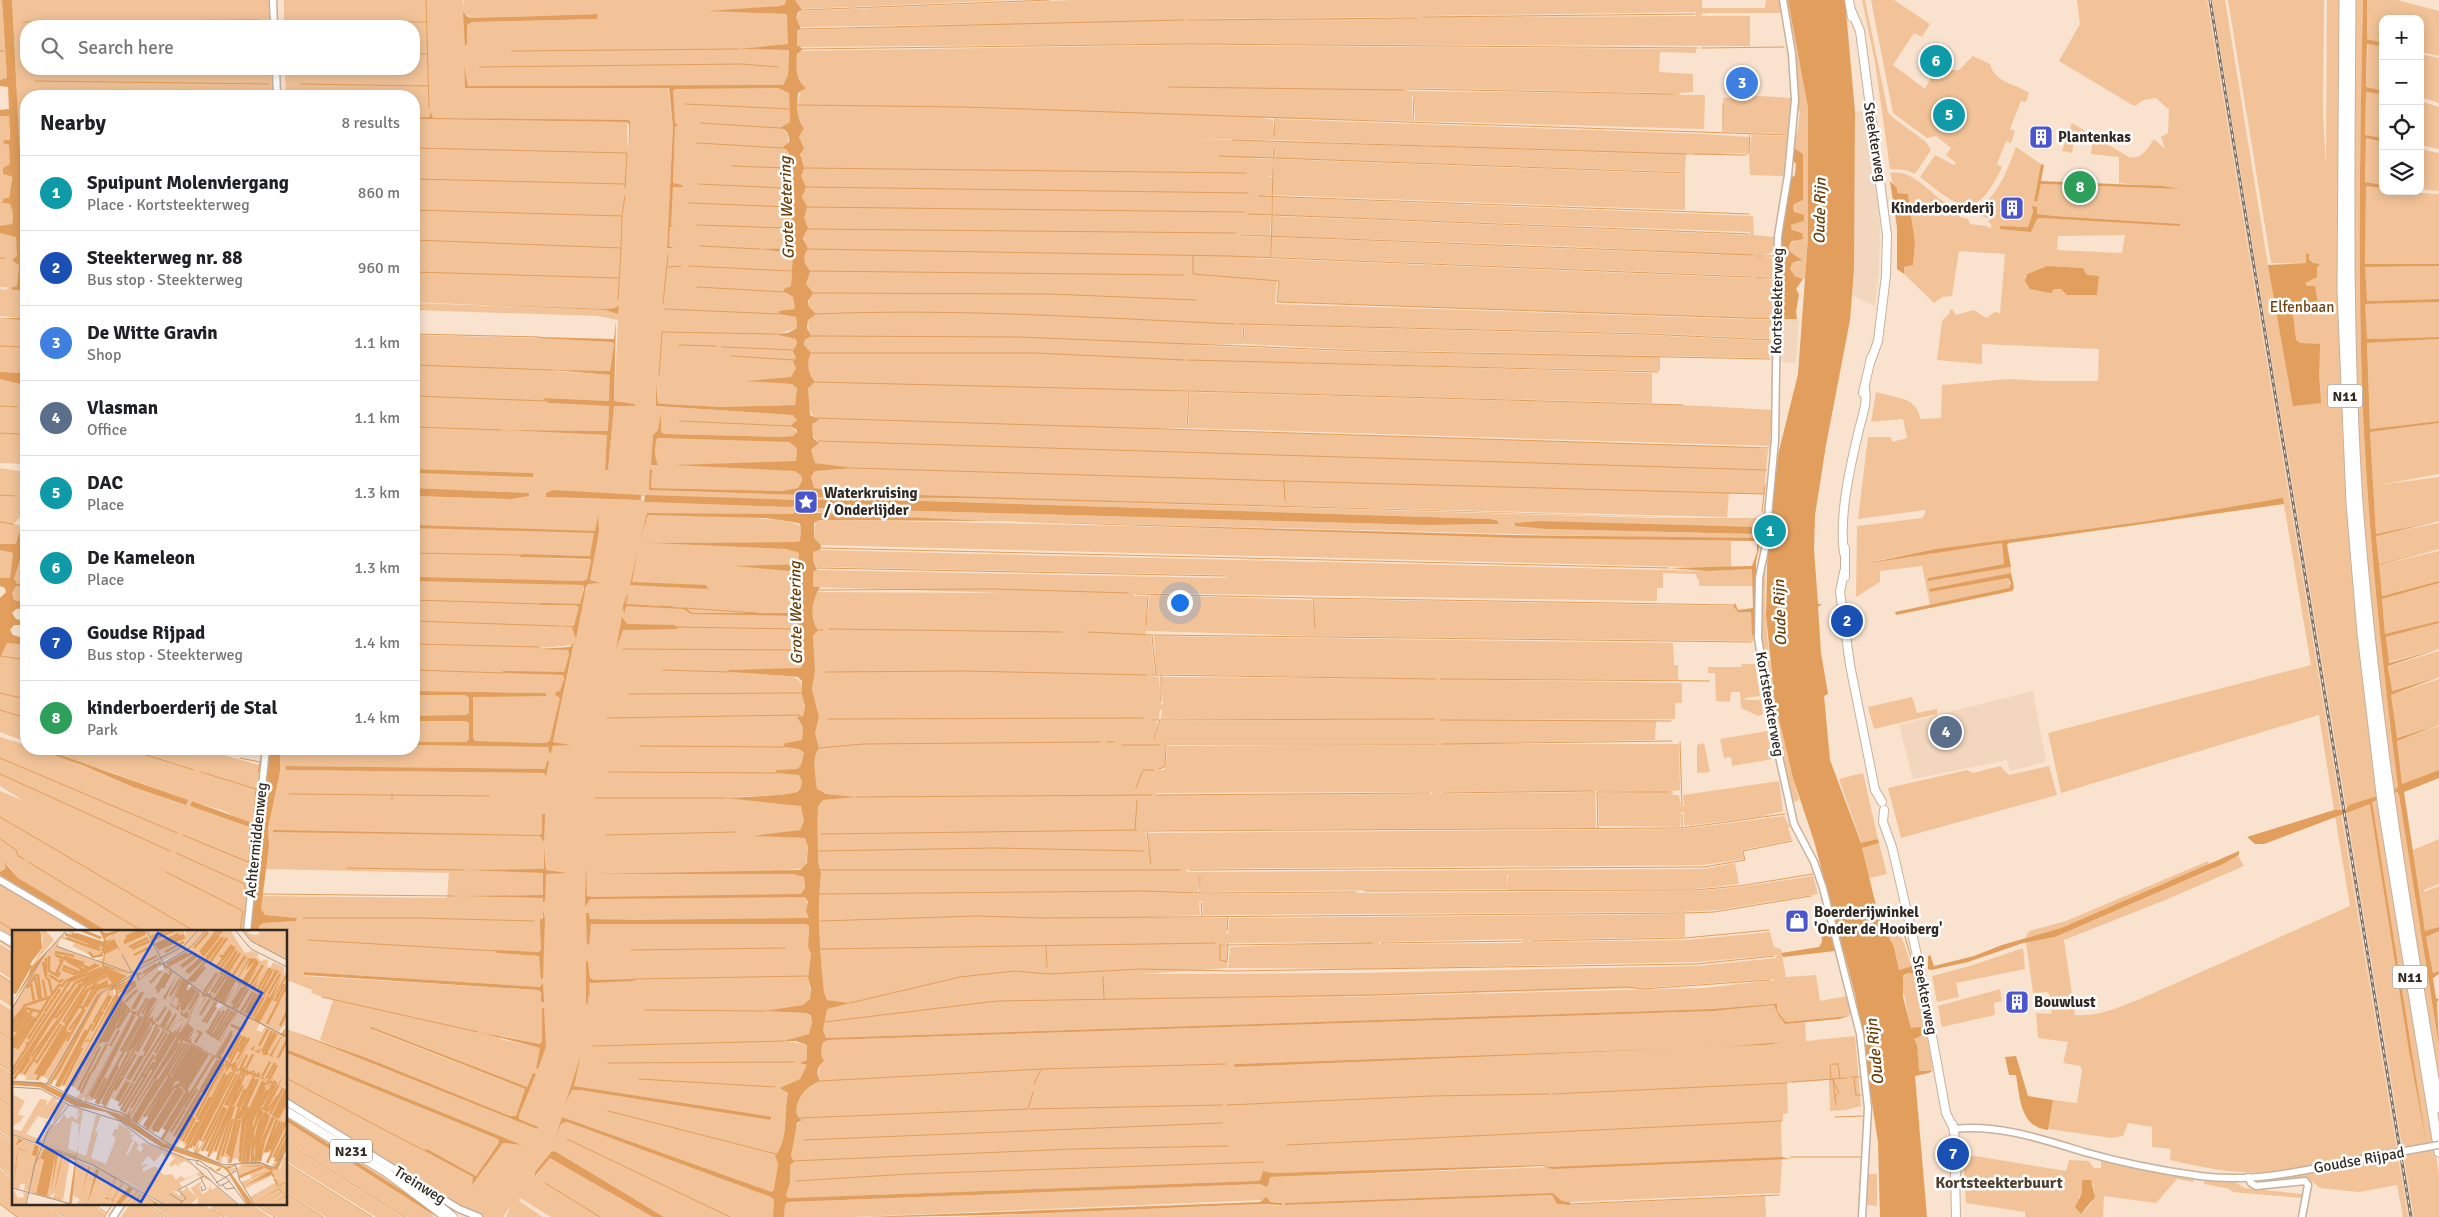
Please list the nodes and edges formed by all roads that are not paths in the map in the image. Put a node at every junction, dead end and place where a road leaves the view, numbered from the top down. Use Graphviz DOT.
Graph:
graph roads {
  1 [pos="273,0"];
  2 [pos="1782,0"];
  3 [pos="2344,0"];
  4 [pos="2351,0"];
  5 [pos="1850,4"];
  6 [pos="274,20"];
  7 [pos="276,75"];
  8 [pos="277,90"];
  9 [pos="265,755"];
  10 [pos="2384,789"];
  11 [pos="2386,801"];
  12 [pos="0,880"];
  13 [pos="84,930"];
  14 [pos="247,930"];
  15 [pos="0,935"];
  16 [pos="12,942"];
  17 [pos="288,1103"];
  18 [pos="2439,1108"];
  19 [pos="288,1112"];
  20 [pos="1954,1129"];
  21 [pos="2439,1146"];
  22 [pos="2439,1152"];
  23 [pos="2248,1177"];
  24 [pos="414,1192"];
  25 [pos="121,1204"];
  26 [pos="113,1217"];
  27 [pos="446,1217"];
  28 [pos="453,1217"];
  29 [pos="479,1217"];
  30 [pos="1862,1217"];
  31 [pos="1956,1217"];
  32 [pos="2302,1217"];
  1 -- 6 [label="street"];
  2 -- 30 [label="street, Kortsteekterweg"];
  3 -- 10 [label="highway, N11"];
  4 -- 10 [label="highway, N11"];
  5 -- 20 [label="main road, Steekterweg"];
  7 -- 8 [label="street"];
  9 -- 14 [label="street, Achtermiddenweg"];
  10 -- 11 [label="highway, N11"];
  11 -- 18 [label="highway, N11"];
  11 -- 22 [label="highway, N11"];
  12 -- 13 [label="street"];
  15 -- 16 [label="main road"];
  17 -- 29 [label="street, Treinweg"];
  19 -- 24 [label="main road, N231"];
  20 -- 23 [label="street, Goudse Rijpad"];
  20 -- 31 [label="main road, Steekterweg"];
  21 -- 23 [label="street, Goudse Rijpad, bridge"];
  23 -- 32 [label="street, Goudse Rijpad"];
  24 -- 27 [label="main road, N231"];
  24 -- 28 [label="main road, N231"];
  25 -- 26 [label="street"];
}
